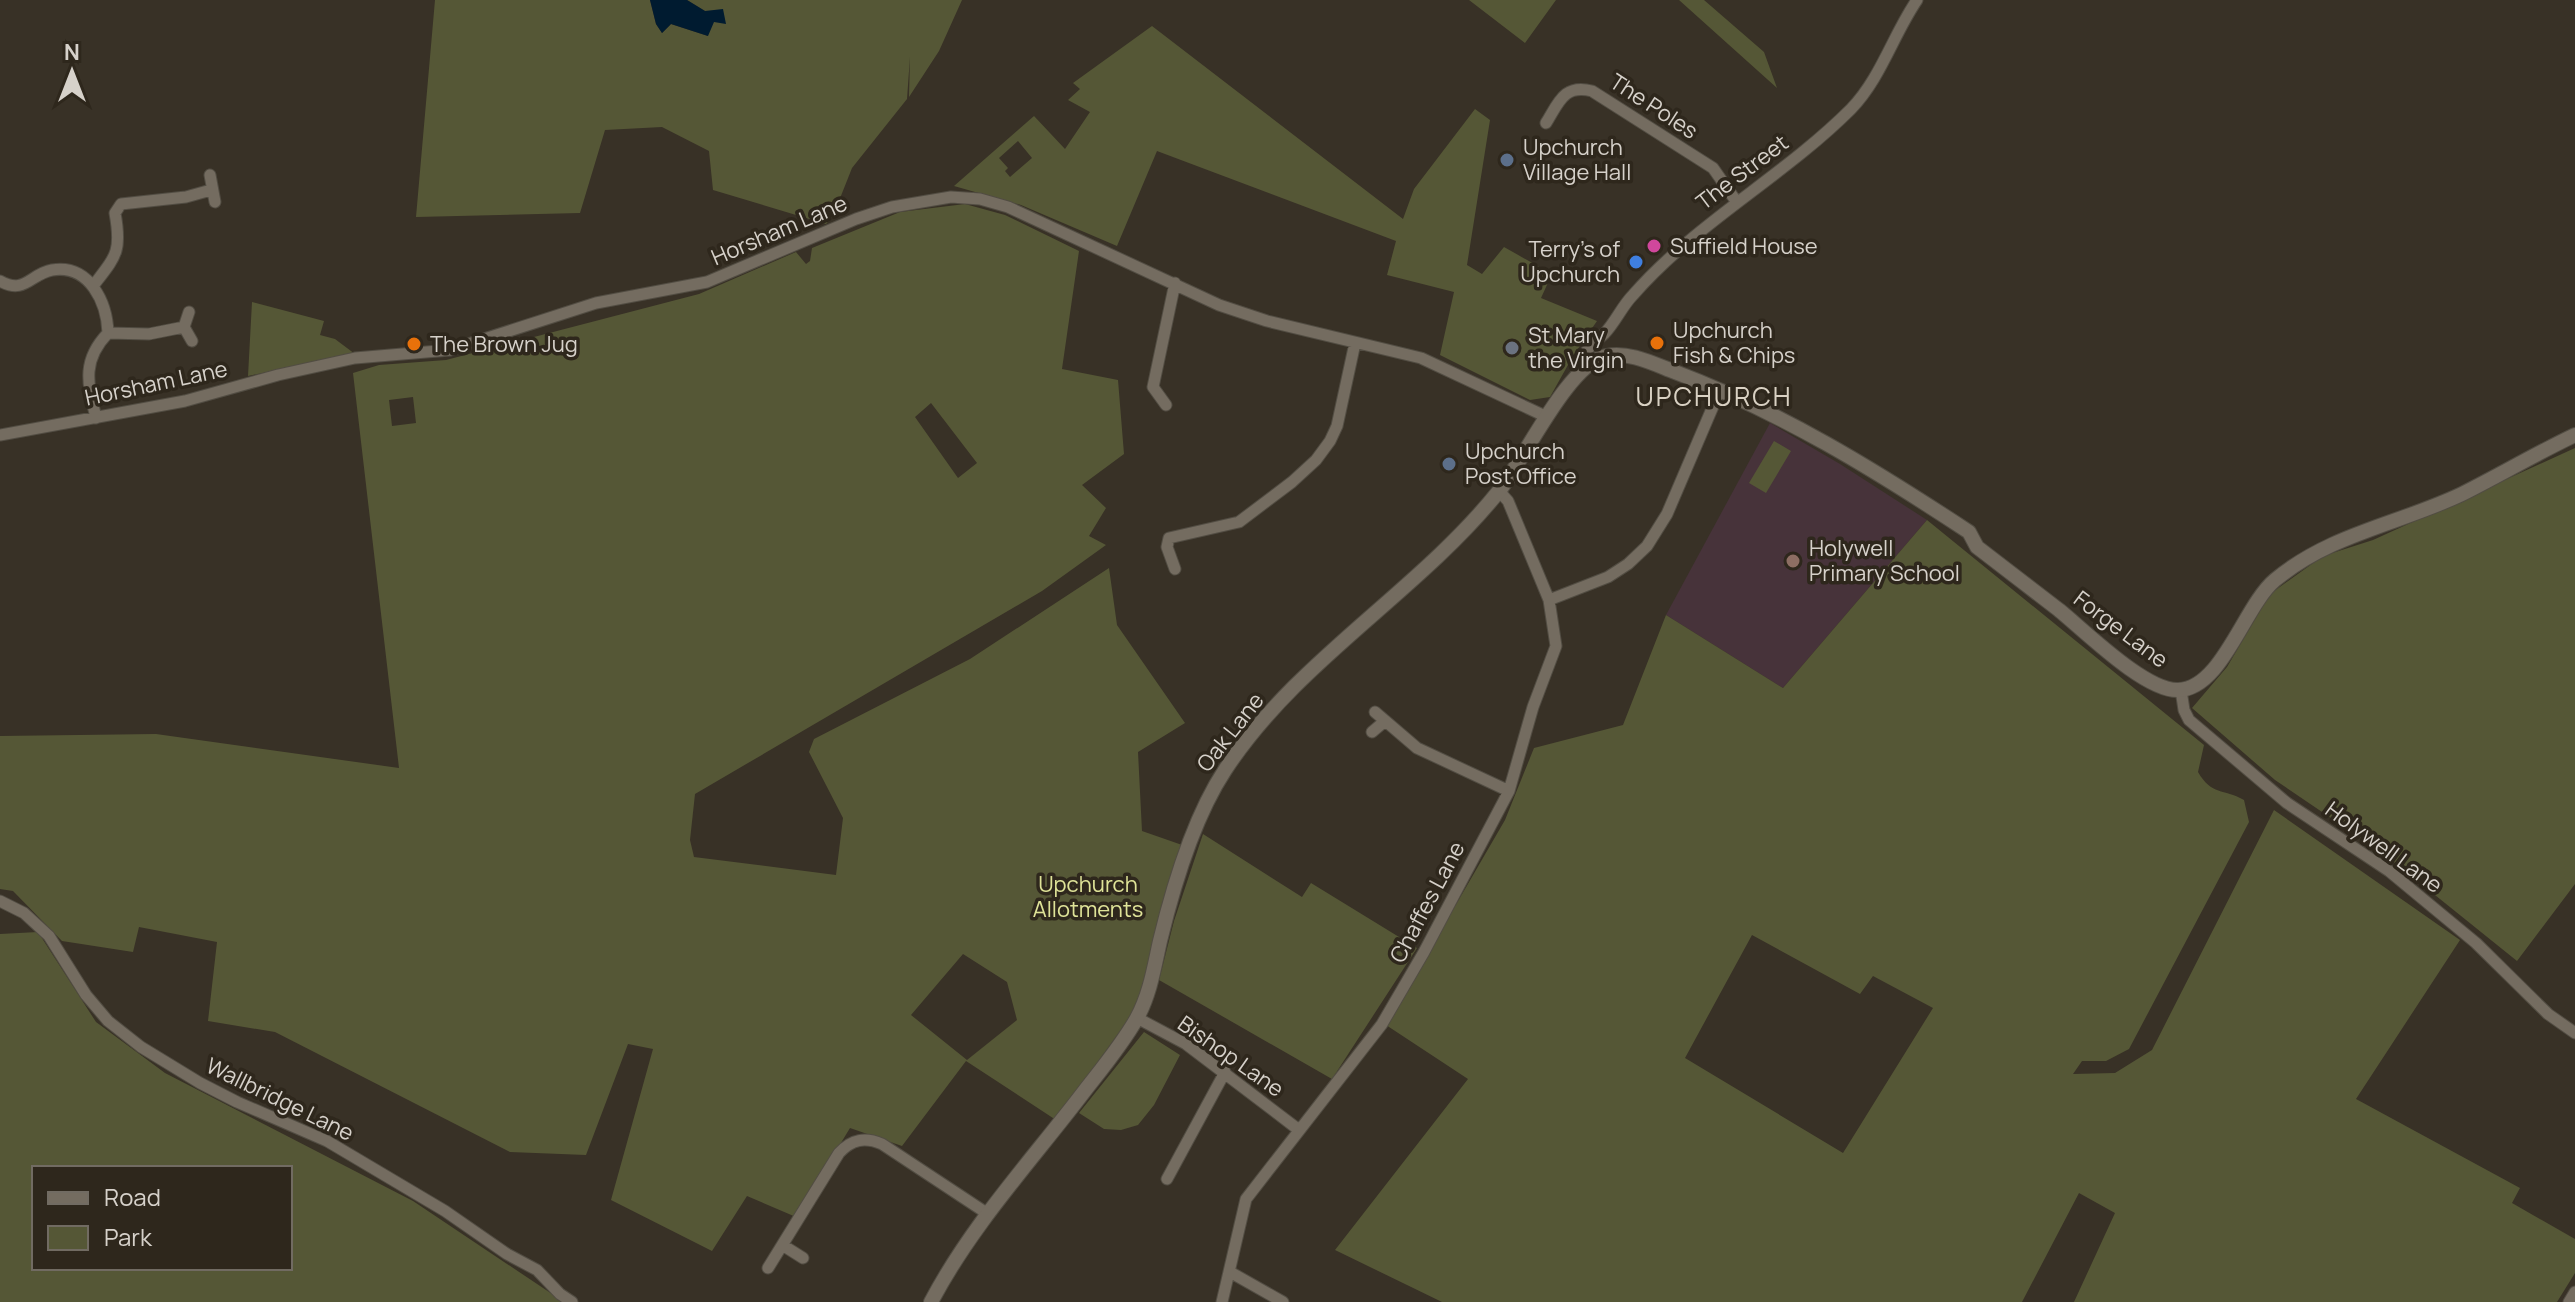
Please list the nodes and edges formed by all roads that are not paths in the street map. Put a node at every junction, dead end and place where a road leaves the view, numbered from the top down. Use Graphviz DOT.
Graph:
graph roads {
  1 [pos="1917,0"];
  2 [pos="1546,123"];
  3 [pos="210,175"];
  4 [pos="1736,201"];
  5 [pos="0,281"];
  6 [pos="1175,283"];
  7 [pos="93,286"];
  8 [pos="189,312"];
  9 [pos="184,327"];
  10 [pos="108,333"];
  11 [pos="1604,334"];
  12 [pos="192,341"];
  13 [pos="1355,343"];
  14 [pos="1607,355"];
  15 [pos="1625,355"];
  16 [pos="1582,368"];
  17 [pos="1720,390"];
  18 [pos="1166,405"];
  19 [pos="1547,417"];
  20 [pos="96,418"];
  21 [pos="0,435"];
  22 [pos="2575,435"];
  23 [pos="1499,491"];
  24 [pos="1175,569"];
  25 [pos="1549,600"];
  26 [pos="2181,690"];
  27 [pos="1375,712"];
  28 [pos="1385,721"];
  29 [pos="1372,732"];
  30 [pos="1509,791"];
  31 [pos="0,901"];
  32 [pos="1137,1018"];
  33 [pos="2575,1033"];
  34 [pos="1225,1072"];
  35 [pos="1299,1130"];
  36 [pos="1167,1179"];
  37 [pos="988,1214"];
  38 [pos="784,1246"];
  39 [pos="803,1258"];
  40 [pos="768,1268"];
  41 [pos="1230,1272"];
  42 [pos="2575,1292"];
  43 [pos="572,1302"];
  44 [pos="931,1302"];
  45 [pos="1222,1302"];
  46 [pos="1283,1302"];
  47 [pos="2569,1302"];
  1 -- 4 [label="street, The Street"];
  2 -- 4 [label="street, The Poles"];
  3 -- 7 [label="street"];
  4 -- 11 [label="street, The Street"];
  5 -- 7 [label="street"];
  6 -- 13 [label="street, Horsham Lane"];
  6 -- 18 [label="street"];
  6 -- 20 [label="street, Horsham Lane"];
  7 -- 10 [label="street"];
  8 -- 9 [label="street"];
  9 -- 10 [label="street"];
  9 -- 12 [label="street"];
  10 -- 20 [label="street"];
  11 -- 14 [label="street"];
  11 -- 16 [label="street, The Street"];
  13 -- 19 [label="street, Horsham Lane"];
  13 -- 24 [label="street"];
  14 -- 15 [label="street, Oak Lane"];
  14 -- 16 [label="street, Oak Lane"];
  15 -- 17 [label="street, Forge Lane"];
  16 -- 19 [label="street, Oak Lane"];
  17 -- 25 [label="street"];
  17 -- 26 [label="street, Forge Lane"];
  19 -- 23 [label="street, Oak Lane"];
  20 -- 21 [label="street, Horsham Lane"];
  22 -- 26 [label="street, Forge Lane"];
  23 -- 25 [label="street, Chaffes Lane"];
  23 -- 32 [label="street, Oak Lane"];
  25 -- 30 [label="street, Chaffes Lane"];
  26 -- 33 [label="street, Holywell Lane"];
  27 -- 28 [label="street"];
  28 -- 29 [label="street"];
  28 -- 30 [label="street"];
  30 -- 35 [label="street, Chaffes Lane"];
  31 -- 43 [label="street, Wallbridge Lane"];
  32 -- 34 [label="street, Bishop Lane"];
  32 -- 37 [label="street, Oak Lane"];
  34 -- 35 [label="street, Bishop Lane"];
  34 -- 36 [label="street"];
  35 -- 41 [label="street, Chaffes Lane"];
  37 -- 38 [label="street"];
  37 -- 44 [label="street, Oak Lane"];
  38 -- 39 [label="street"];
  38 -- 40 [label="street"];
  41 -- 45 [label="street, Chaffes Lane"];
  41 -- 46 [label="street"];
  42 -- 47 [label="street"];
}
